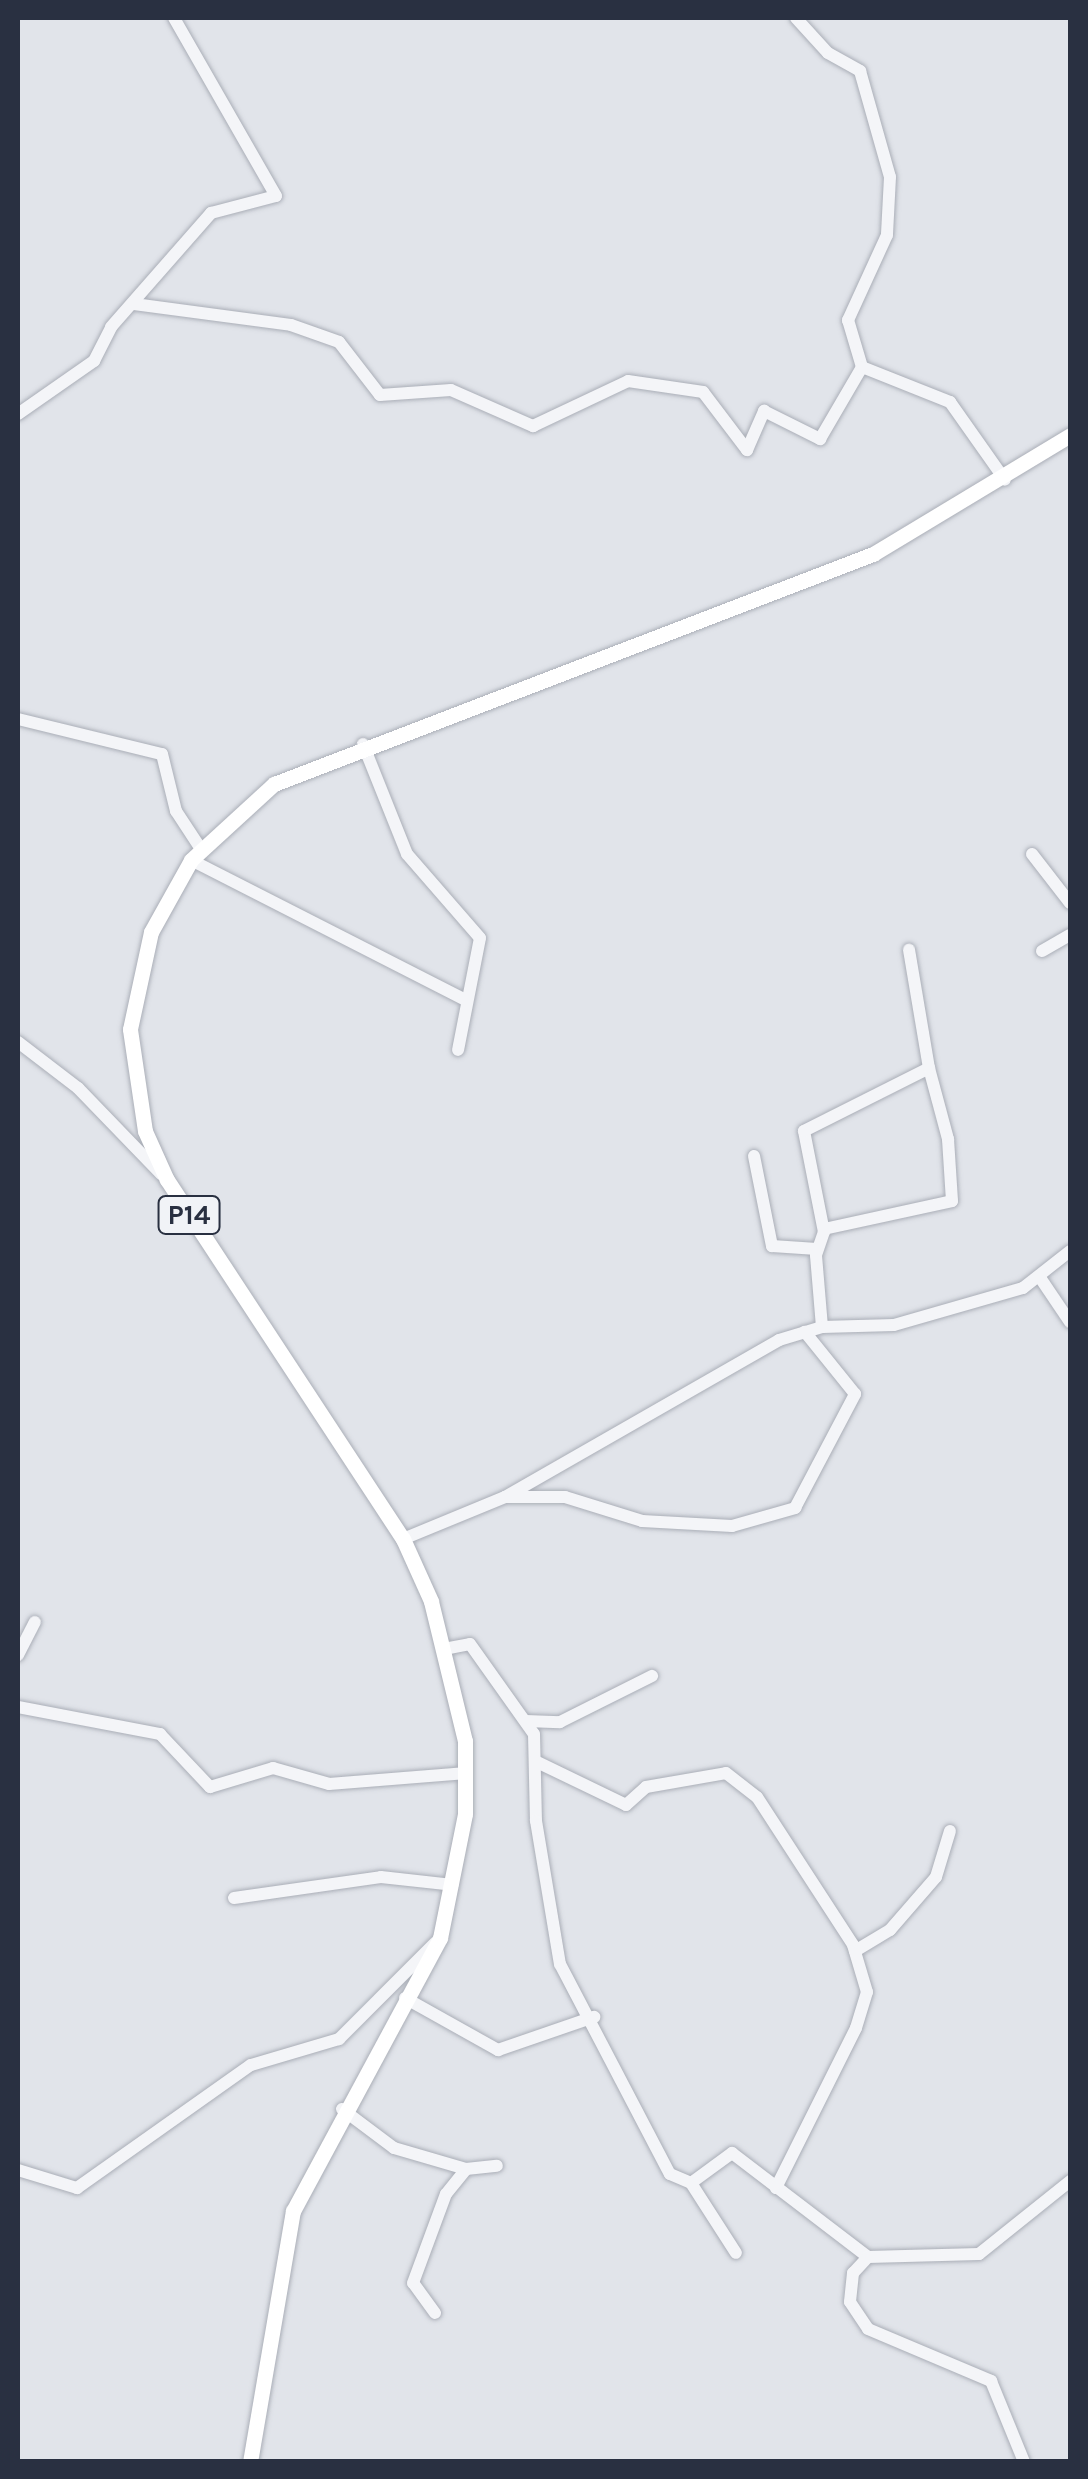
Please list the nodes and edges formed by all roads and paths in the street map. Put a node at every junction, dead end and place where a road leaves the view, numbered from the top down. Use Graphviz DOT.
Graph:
graph roads {
  1 [pos="174,18"];
  2 [pos="796,18"];
  3 [pos="134,304"];
  4 [pos="862,367"];
  5 [pos="18,414"];
  6 [pos="1070,435"];
  7 [pos="1005,480"];
  8 [pos="18,718"];
  9 [pos="363,744"];
  10 [pos="1032,854"];
  11 [pos="196,855"];
  12 [pos="1070,903"];
  13 [pos="1070,935"];
  14 [pos="909,950"];
  15 [pos="1042,951"];
  16 [pos="466,1000"];
  17 [pos="18,1042"];
  18 [pos="458,1050"];
  19 [pos="929,1068"];
  20 [pos="754,1156"];
  21 [pos="166,1180"];
  22 [pos="824,1229"];
  23 [pos="817,1248"];
  24 [pos="1070,1251"];
  25 [pos="1041,1279"];
  26 [pos="1070,1322"];
  27 [pos="822,1327"];
  28 [pos="805,1332"];
  29 [pos="505,1497"];
  30 [pos="403,1539"];
  31 [pos="35,1622"];
  32 [pos="444,1649"];
  33 [pos="18,1654"];
  34 [pos="652,1676"];
  35 [pos="18,1707"];
  36 [pos="526,1720"];
  37 [pos="535,1761"];
  38 [pos="467,1773"];
  39 [pos="950,1830"];
  40 [pos="453,1885"];
  41 [pos="234,1898"];
  42 [pos="440,1938"];
  43 [pos="855,1951"];
  44 [pos="404,1998"];
  45 [pos="594,2017"];
  46 [pos="342,2108"];
  47 [pos="498,2166"];
  48 [pos="466,2168"];
  49 [pos="18,2170"];
  50 [pos="1070,2181"];
  51 [pos="691,2184"];
  52 [pos="776,2188"];
  53 [pos="736,2252"];
  54 [pos="868,2257"];
  55 [pos="435,2313"];
  56 [pos="250,2462"];
  57 [pos="1024,2462"];
  1 -- 3 [label="street"];
  2 -- 4 [label="street"];
  3 -- 4 [label="street"];
  3 -- 5 [label="street"];
  4 -- 7 [label="street"];
  6 -- 7 [label="main road, P14"];
  7 -- 9 [label="main road, P14"];
  8 -- 11 [label="street"];
  9 -- 11 [label="main road, P14"];
  9 -- 16 [label="street"];
  10 -- 12 [label="street"];
  11 -- 16 [label="street"];
  11 -- 21 [label="main road, P14"];
  13 -- 15 [label="street"];
  14 -- 19 [label="street"];
  16 -- 18 [label="street"];
  17 -- 21 [label="street"];
  19 -- 22 [label="street"];
  19 -- 22 [label="street"];
  20 -- 23 [label="street"];
  21 -- 30 [label="main road, P14"];
  22 -- 23 [label="street"];
  23 -- 27 [label="street"];
  24 -- 25 [label="street"];
  25 -- 26 [label="street"];
  25 -- 27 [label="street"];
  27 -- 28 [label="street"];
  28 -- 29 [label="street"];
  28 -- 29 [label="street"];
  29 -- 30 [label="street"];
  30 -- 32 [label="main road, P14"];
  31 -- 33 [label="street"];
  32 -- 36 [label="street"];
  32 -- 38 [label="main road, P14"];
  34 -- 36 [label="street"];
  35 -- 38 [label="street"];
  36 -- 37 [label="street"];
  37 -- 43 [label="street"];
  37 -- 45 [label="street"];
  38 -- 40 [label="main road, P14"];
  39 -- 43 [label="street"];
  40 -- 41 [label="street"];
  40 -- 42 [label="main road, P14"];
  42 -- 44 [label="main road, P14"];
  42 -- 49 [label="street"];
  43 -- 52 [label="street"];
  44 -- 45 [label="street"];
  44 -- 46 [label="main road, P14"];
  45 -- 51 [label="street"];
  46 -- 48 [label="street"];
  46 -- 56 [label="main road, P14"];
  47 -- 48 [label="street"];
  48 -- 55 [label="street"];
  50 -- 54 [label="street"];
  51 -- 52 [label="street"];
  51 -- 53 [label="street"];
  52 -- 54 [label="street"];
  54 -- 57 [label="street"];
}
